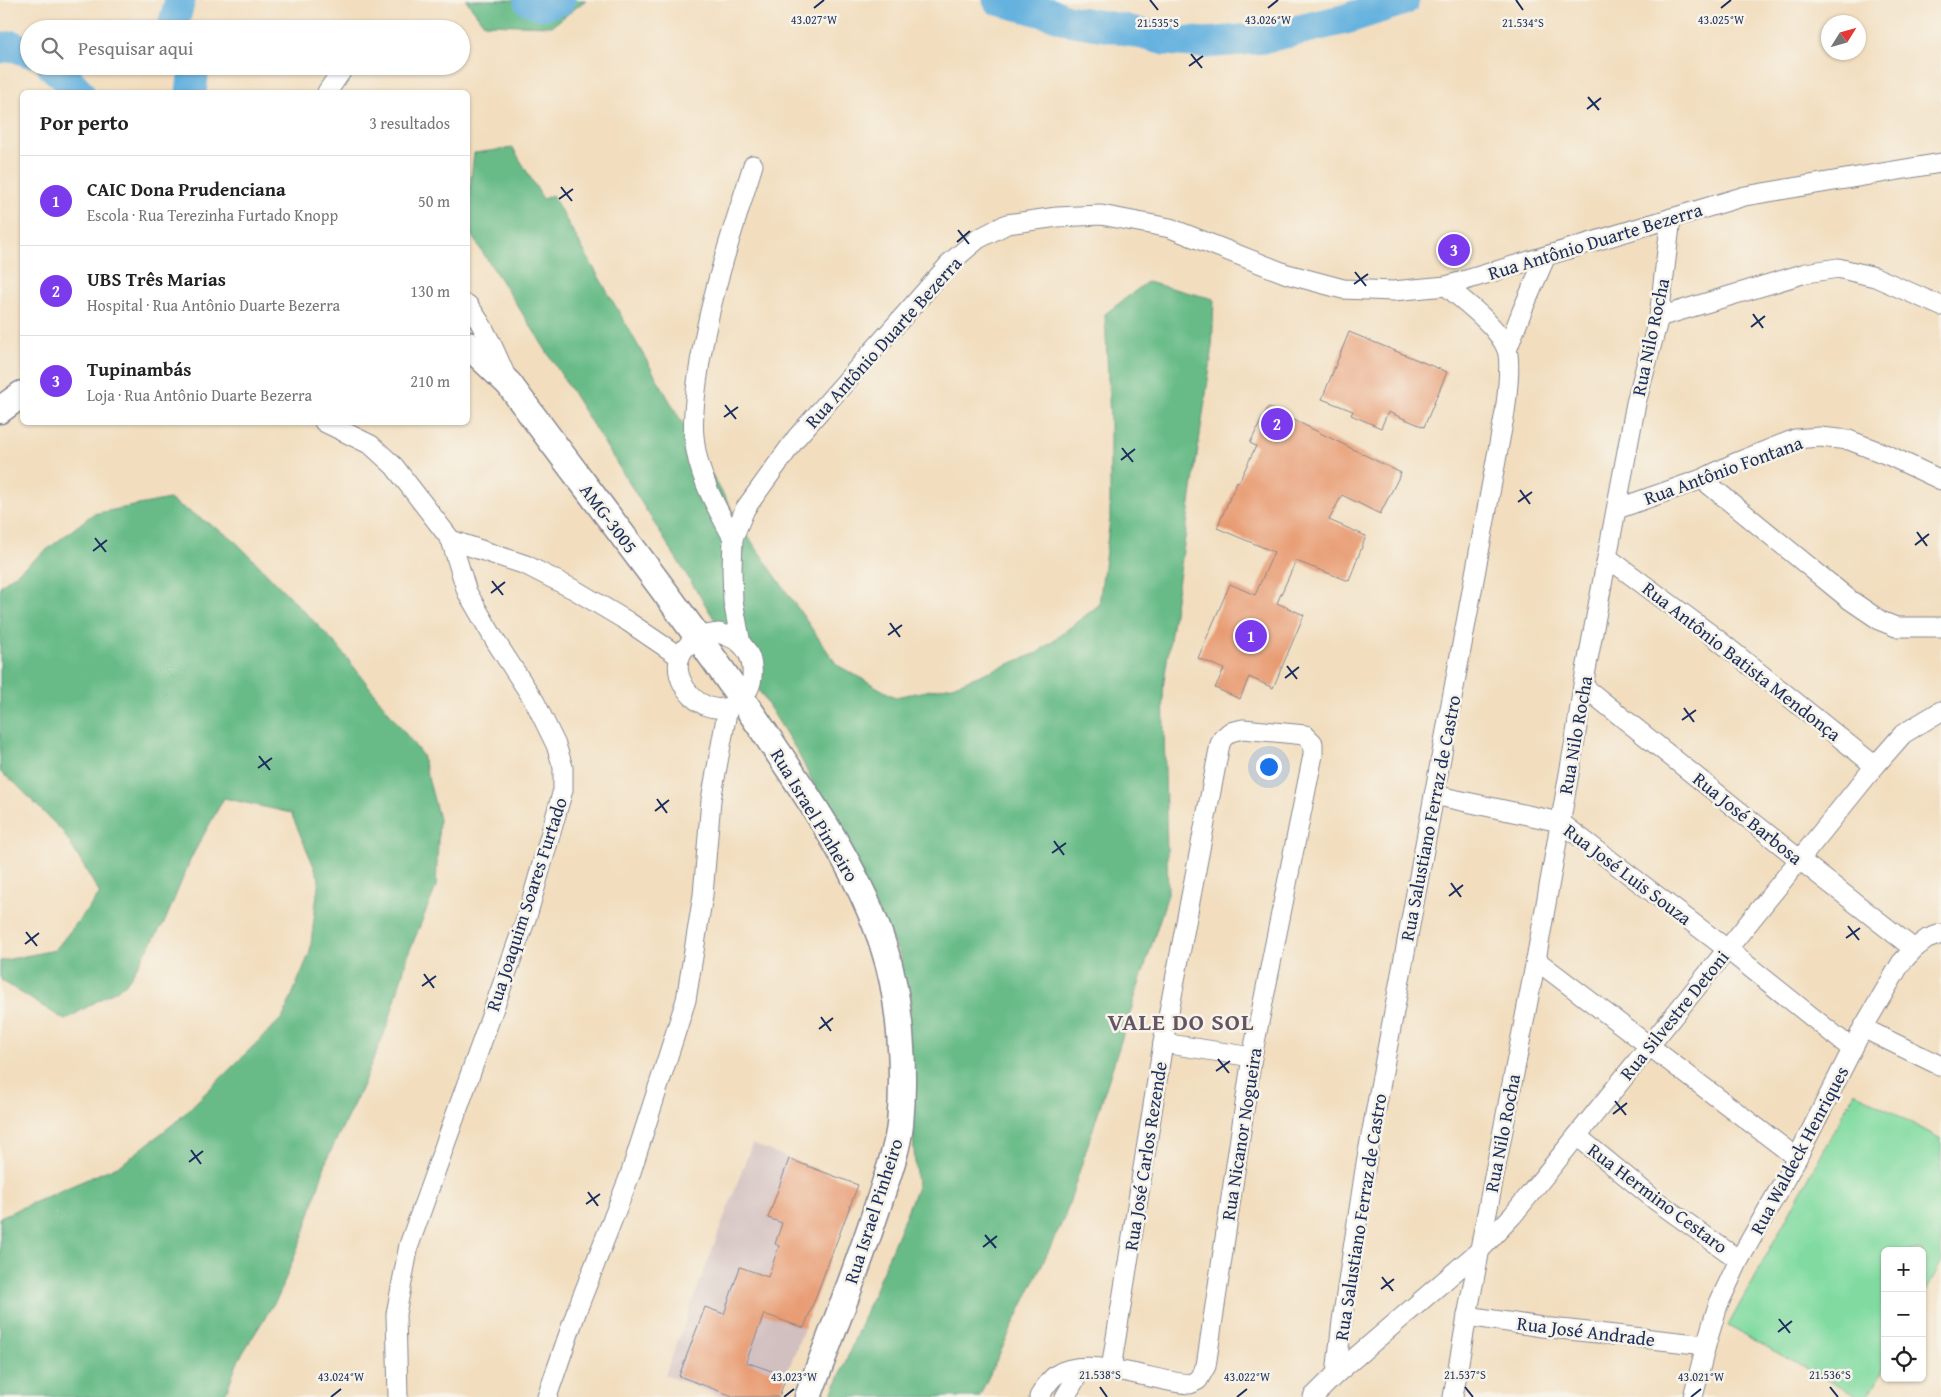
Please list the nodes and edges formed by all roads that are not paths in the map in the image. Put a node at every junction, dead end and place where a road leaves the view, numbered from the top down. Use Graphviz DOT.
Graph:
graph roads {
  1 [pos="339,75"];
  2 [pos="328,90"];
  3 [pos="753,165"];
  4 [pos="1938,165"];
  5 [pos="1671,218"];
  6 [pos="1546,256"];
  7 [pos="1446,286"];
  8 [pos="1941,306"];
  9 [pos="470,308"];
  10 [pos="1659,317"];
  11 [pos="470,347"];
  12 [pos="1507,350"];
  13 [pos="509,384"];
  14 [pos="20,395"];
  15 [pos="0,410"];
  16 [pos="330,425"];
  17 [pos="1702,479"];
  18 [pos="1941,480"];
  19 [pos="1617,509"];
  20 [pos="733,538"];
  21 [pos="452,540"];
  22 [pos="1608,558"];
  23 [pos="1941,627"];
  24 [pos="697,638"];
  25 [pos="741,644"];
  26 [pos="680,657"];
  27 [pos="1583,686"];
  28 [pos="735,703"];
  29 [pos="1941,710"];
  30 [pos="1305,735"];
  31 [pos="1875,766"];
  32 [pos="1434,795"];
  33 [pos="1560,822"];
  34 [pos="1800,860"];
  35 [pos="1941,934"];
  36 [pos="1726,949"];
  37 [pos="1914,949"];
  38 [pos="1536,960"];
  39 [pos="1863,1028"];
  40 [pos="1163,1043"];
  41 [pos="1649,1046"];
  42 [pos="1852,1049"];
  43 [pos="1252,1057"];
  44 [pos="1941,1066"];
  45 [pos="1577,1136"];
  46 [pos="1798,1158"];
  47 [pos="1479,1251"];
  48 [pos="1739,1260"];
  49 [pos="1467,1316"];
  50 [pos="1706,1345"];
  51 [pos="1082,1368"];
  52 [pos="1111,1369"];
  53 [pos="1336,1374"];
  54 [pos="1699,1395"];
  55 [pos="398,1397"];
  56 [pos="547,1397"];
  57 [pos="808,1397"];
  58 [pos="1039,1397"];
  59 [pos="1065,1397"];
  60 [pos="1313,1397"];
  61 [pos="1453,1397"];
  1 -- 2 [label="street"];
  3 -- 20 [label="street"];
  4 -- 5 [label="street, Rua Antônio Duarte Bezerra"];
  5 -- 6 [label="street, Rua Antônio Duarte Bezerra"];
  5 -- 10 [label="street, Rua Nilo Rocha"];
  6 -- 7 [label="street, Rua Antônio Duarte Bezerra"];
  6 -- 12 [label="street"];
  7 -- 12 [label="street"];
  7 -- 20 [label="street, Rua Antônio Duarte Bezerra"];
  8 -- 10 [label="street"];
  9 -- 13 [label="street"];
  10 -- 19 [label="street, Rua Nilo Rocha"];
  11 -- 13 [label="main road, AMG-3005"];
  12 -- 32 [label="street, Rua Salustiano Ferraz de Castro"];
  13 -- 24 [label="main road, AMG-3005"];
  14 -- 15 [label="main road"];
  16 -- 21 [label="street, Rua Joaquim Soares Furtado"];
  17 -- 18 [label="street, Rua Antônio Fontana"];
  17 -- 19 [label="street, Rua Antônio Fontana"];
  17 -- 23 [label="street"];
  19 -- 22 [label="street, Rua Nilo Rocha"];
  20 -- 25 [label="street, Rua Antônio Duarte Bezerra"];
  21 -- 26 [label="street"];
  21 -- 55 [label="street, Rua Joaquim Soares Furtado"];
  22 -- 27 [label="street, Rua Nilo Rocha"];
  22 -- 31 [label="street, Rua Antônio Batista Mendonça"];
  24 -- 25 [label="street"];
  24 -- 26 [label="street"];
  24 -- 28 [label="main road, AMG-3005"];
  25 -- 28 [label="street, Rua Antônio Duarte Bezerra"];
  26 -- 28 [label="street"];
  27 -- 33 [label="street, Rua Nilo Rocha"];
  27 -- 34 [label="street, Rua José Barbosa"];
  28 -- 56 [label="street"];
  28 -- 57 [label="main road, Rua Israel Pinheiro"];
  29 -- 31 [label="street, Rua Silvestre Detoni"];
  30 -- 40 [label="street, Rua José Carlos Rezende"];
  30 -- 43 [label="street, Rua Nicanor Nogueira"];
  31 -- 34 [label="street, Rua Silvestre Detoni"];
  32 -- 33 [label="street, Rua José Luis Souza"];
  32 -- 53 [label="street, Rua Salustiano Ferraz de Castro"];
  33 -- 36 [label="street, Rua José Luis Souza"];
  33 -- 38 [label="street, Rua Nilo Rocha"];
  34 -- 36 [label="street, Rua Silvestre Detoni"];
  34 -- 37 [label="street, Rua José Barbosa"];
  35 -- 37 [label="street, Rua Waldeck Henriques"];
  36 -- 41 [label="street, Rua Silvestre Detoni"];
  36 -- 42 [label="street, Rua José Luis Souza"];
  37 -- 39 [label="street, Rua Waldeck Henriques"];
  38 -- 41 [label="street"];
  38 -- 47 [label="street, Rua Nilo Rocha"];
  39 -- 42 [label="street, Rua Waldeck Henriques"];
  39 -- 44 [label="street"];
  40 -- 43 [label="street"];
  40 -- 52 [label="street, Rua José Carlos Rezende"];
  41 -- 45 [label="street, Rua Silvestre Detoni"];
  41 -- 46 [label="street"];
  42 -- 46 [label="street, Rua Waldeck Henriques"];
  43 -- 52 [label="street, Rua Nicanor Nogueira"];
  45 -- 47 [label="street, Rua Silvestre Detoni"];
  45 -- 48 [label="street, Rua Hermino Cestaro"];
  46 -- 48 [label="street, Rua Waldeck Henriques"];
  47 -- 49 [label="street, Rua Nilo Rocha"];
  47 -- 53 [label="street, Rua Silvestre Detoni"];
  48 -- 50 [label="street, Rua Waldeck Henriques"];
  49 -- 50 [label="street, Rua José Andrade"];
  49 -- 61 [label="street, Rua Nilo Rocha"];
  50 -- 54 [label="street, Rua Waldeck Henriques"];
  51 -- 52 [label="street"];
  51 -- 58 [label="street"];
  51 -- 59 [label="street"];
  53 -- 60 [label="street, Rua Silvestre Detoni"];
}
